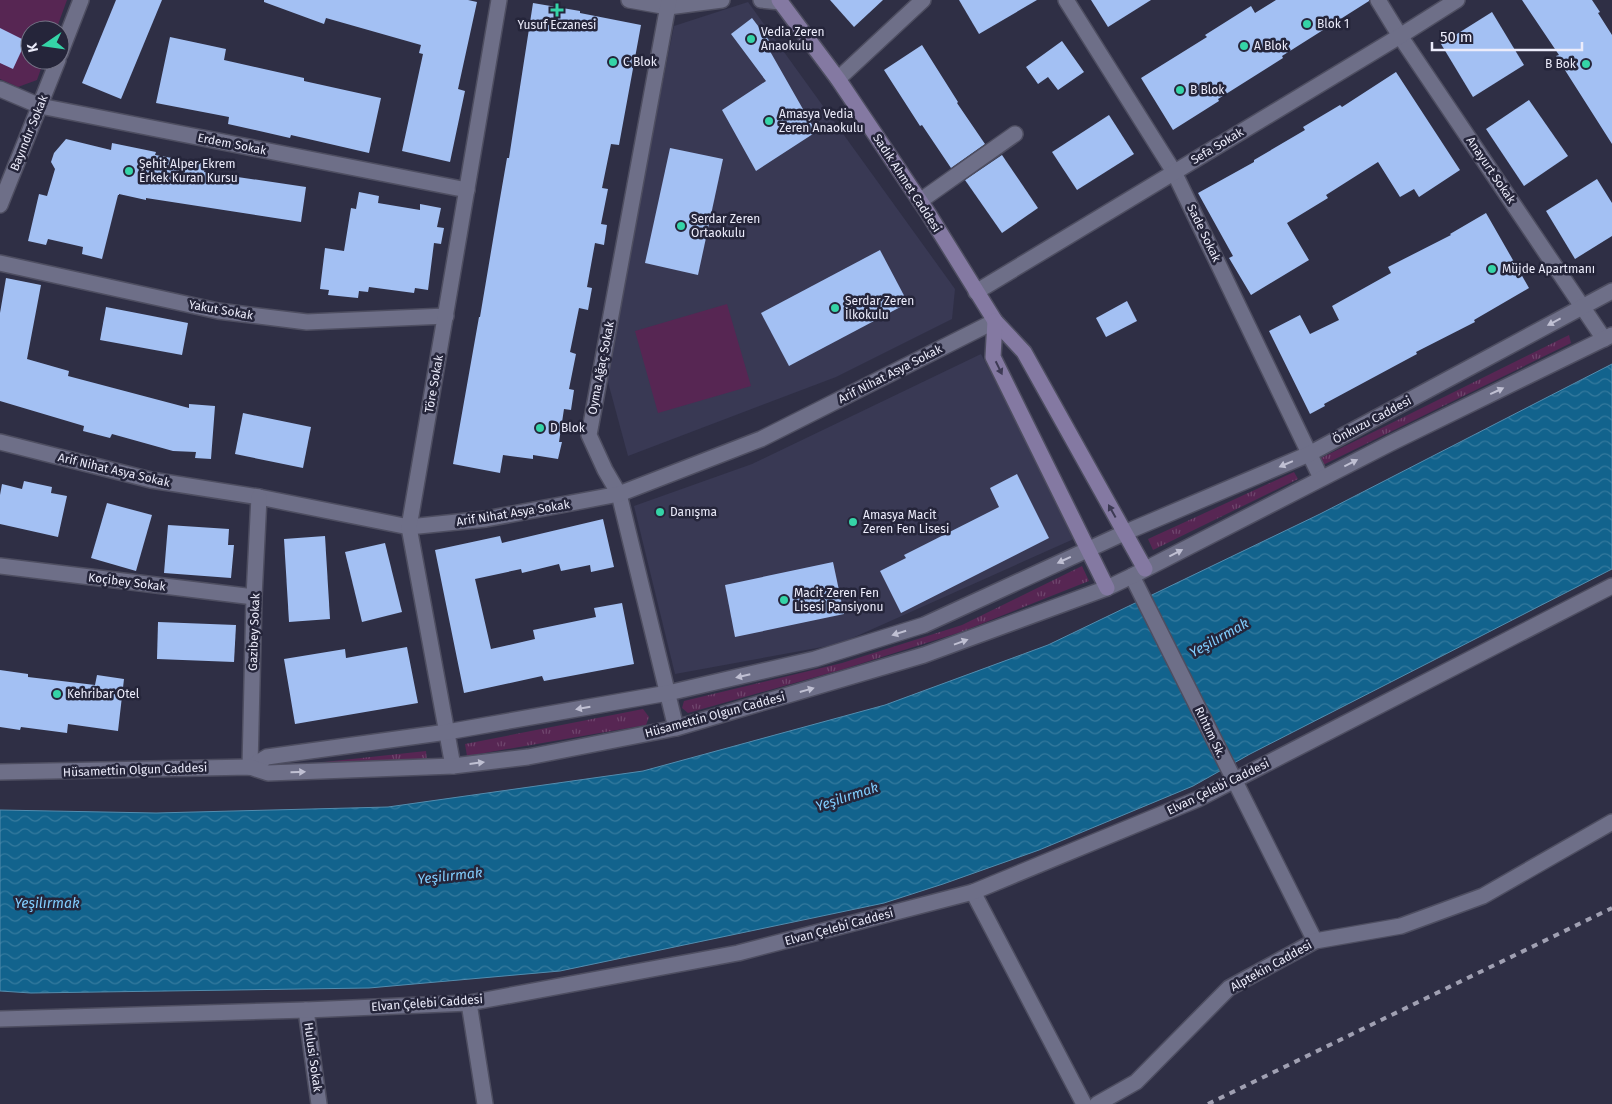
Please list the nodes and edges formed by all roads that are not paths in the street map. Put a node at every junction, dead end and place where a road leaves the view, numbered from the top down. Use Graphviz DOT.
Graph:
graph roads {
  1 [pos="81,0"];
  2 [pos="499,0"];
  3 [pos="629,0"];
  4 [pos="722,0"];
  5 [pos="761,0"];
  6 [pos="923,0"];
  7 [pos="1066,0"];
  8 [pos="1378,0"];
  9 [pos="1457,0"];
  10 [pos="780,1"];
  11 [pos="669,3"];
  12 [pos="70,28"];
  13 [pos="1400,36"];
  14 [pos="54,70"];
  15 [pos="838,79"];
  16 [pos="0,89"];
  17 [pos="40,106"];
  18 [pos="1015,134"];
  19 [pos="1174,172"];
  20 [pos="467,190"];
  21 [pos="920,202"];
  22 [pos="0,205"];
  23 [pos="0,263"];
  24 [pos="1612,291"];
  25 [pos="976,292"];
  26 [pos="1583,306"];
  27 [pos="446,316"];
  28 [pos="995,321"];
  29 [pos="1608,337"];
  30 [pos="0,442"];
  31 [pos="1309,454"];
  32 [pos="1321,478"];
  33 [pos="619,494"];
  34 [pos="259,497"];
  35 [pos="409,527"];
  36 [pos="1124,533"];
  37 [pos="1088,549"];
  38 [pos="0,566"];
  39 [pos="1139,572"];
  40 [pos="1612,586"];
  41 [pos="1107,588"];
  42 [pos="254,596"];
  43 [pos="668,693"];
  44 [pos="676,728"];
  45 [pos="447,732"];
  46 [pos="250,766"];
  47 [pos="453,766"];
  48 [pos="0,771"];
  49 [pos="1234,780"];
  50 [pos="1612,822"];
  51 [pos="973,892"];
  52 [pos="1315,941"];
  53 [pos="469,1003"];
  54 [pos="306,1010"];
  55 [pos="0,1019"];
  56 [pos="319,1104"];
  57 [pos="485,1104"];
  58 [pos="1084,1104"];
  59 [pos="1097,1104"];
  1 -- 12 [label="street"];
  2 -- 20 [label="street, Töre Sokak"];
  3 -- 11 [label="street"];
  4 -- 11 [label="street"];
  5 -- 10 [label="street"];
  6 -- 15 [label="street"];
  7 -- 19 [label="street, Sade Sokak"];
  8 -- 13 [label="street, Anayurt Sokak"];
  9 -- 13 [label="street, Sefa Sokak"];
  10 -- 15 [label="main road, Sadık Ahmet Caddesi"];
  11 -- 33 [label="street, Oyma Ağaç Sokak"];
  13 -- 19 [label="street, Sefa Sokak"];
  13 -- 26 [label="street, Anayurt Sokak"];
  14 -- 17 [label="street, Bayındır Sokak"];
  15 -- 21 [label="main road, Sadık Ahmet Caddesi"];
  16 -- 17 [label="street, Erdem Sokak"];
  17 -- 20 [label="street, Erdem Sokak"];
  17 -- 22 [label="street, Bayındır Sokak"];
  18 -- 21 [label="street"];
  19 -- 25 [label="street, Sefa Sokak"];
  19 -- 31 [label="street, Sade Sokak"];
  20 -- 27 [label="street, Töre Sokak"];
  21 -- 25 [label="main road, Sadık Ahmet Caddesi"];
  23 -- 27 [label="street, Yakut Sokak"];
  24 -- 26 [label="street, Önkuzu Caddesi"];
  25 -- 28 [label="main road, Sadık Ahmet Caddesi"];
  26 -- 29 [label="street, Anayurt Sokak"];
  26 -- 31 [label="street, Önkuzu Caddesi, one-way"];
  27 -- 35 [label="street, Töre Sokak"];
  28 -- 33 [label="street, Arif Nihat Asya Sokak"];
  36 -- 28 [label="main road, Sadık Ahmet Caddesi, one-way"];
  28 -- 37 [label="main road, one-way"];
  32 -- 29 [label="street, one-way"];
  30 -- 34 [label="street, Arif Nihat Asya Sokak"];
  31 -- 32 [label="street, Sade Sokak"];
  31 -- 36 [label="street, Önkuzu Caddesi, one-way"];
  39 -- 32 [label="street, one-way"];
  33 -- 35 [label="street, Arif Nihat Asya Sokak"];
  33 -- 43 [label="street, Oyma Ağaç Sokak"];
  34 -- 35 [label="street, Arif Nihat Asya Sokak"];
  34 -- 42 [label="street, Gazibey Sokak"];
  35 -- 45 [label="street, Töre Sokak"];
  36 -- 37 [label="street, Hüsamettin Olgun Caddesi"];
  36 -- 39 [label="main road, Sadık Ahmet Caddesi"];
  37 -- 41 [label="main road"];
  37 -- 43 [label="street, Hüsamettin Olgun Caddesi, one-way"];
  38 -- 42 [label="street, Koçibey Sokak"];
  39 -- 41 [label="street, Hüsamettin Olgun Caddesi"];
  39 -- 49 [label="street, Rıhtım Sk."];
  40 -- 49 [label="street, Elvan Çelebi Caddesi"];
  44 -- 41 [label="street, Hüsamettin Olgun Caddesi, one-way"];
  42 -- 46 [label="street, Gazibey Sokak"];
  43 -- 44 [label="street, Oyma Ağaç Sokak"];
  43 -- 45 [label="street, Hüsamettin Olgun Caddesi, one-way"];
  47 -- 44 [label="street, Hüsamettin Olgun Caddesi, one-way"];
  45 -- 46 [label="street, Hüsamettin Olgun Caddesi"];
  45 -- 47 [label="street, Töre Sokak"];
  46 -- 47 [label="street, Hüsamettin Olgun Caddesi, one-way"];
  46 -- 48 [label="street, Hüsamettin Olgun Caddesi"];
  49 -- 51 [label="street, Elvan Çelebi Caddesi"];
  49 -- 52 [label="street, Rıhtım Sk."];
  50 -- 52 [label="street, Alptekin Caddesi"];
  51 -- 53 [label="street, Elvan Çelebi Caddesi"];
  51 -- 58 [label="street"];
  52 -- 59 [label="street, Alptekin Caddesi"];
  53 -- 54 [label="street, Elvan Çelebi Caddesi"];
  53 -- 57 [label="street"];
  54 -- 55 [label="street, Elvan Çelebi Caddesi"];
  54 -- 56 [label="street, Hulusi Sokak"];
}
